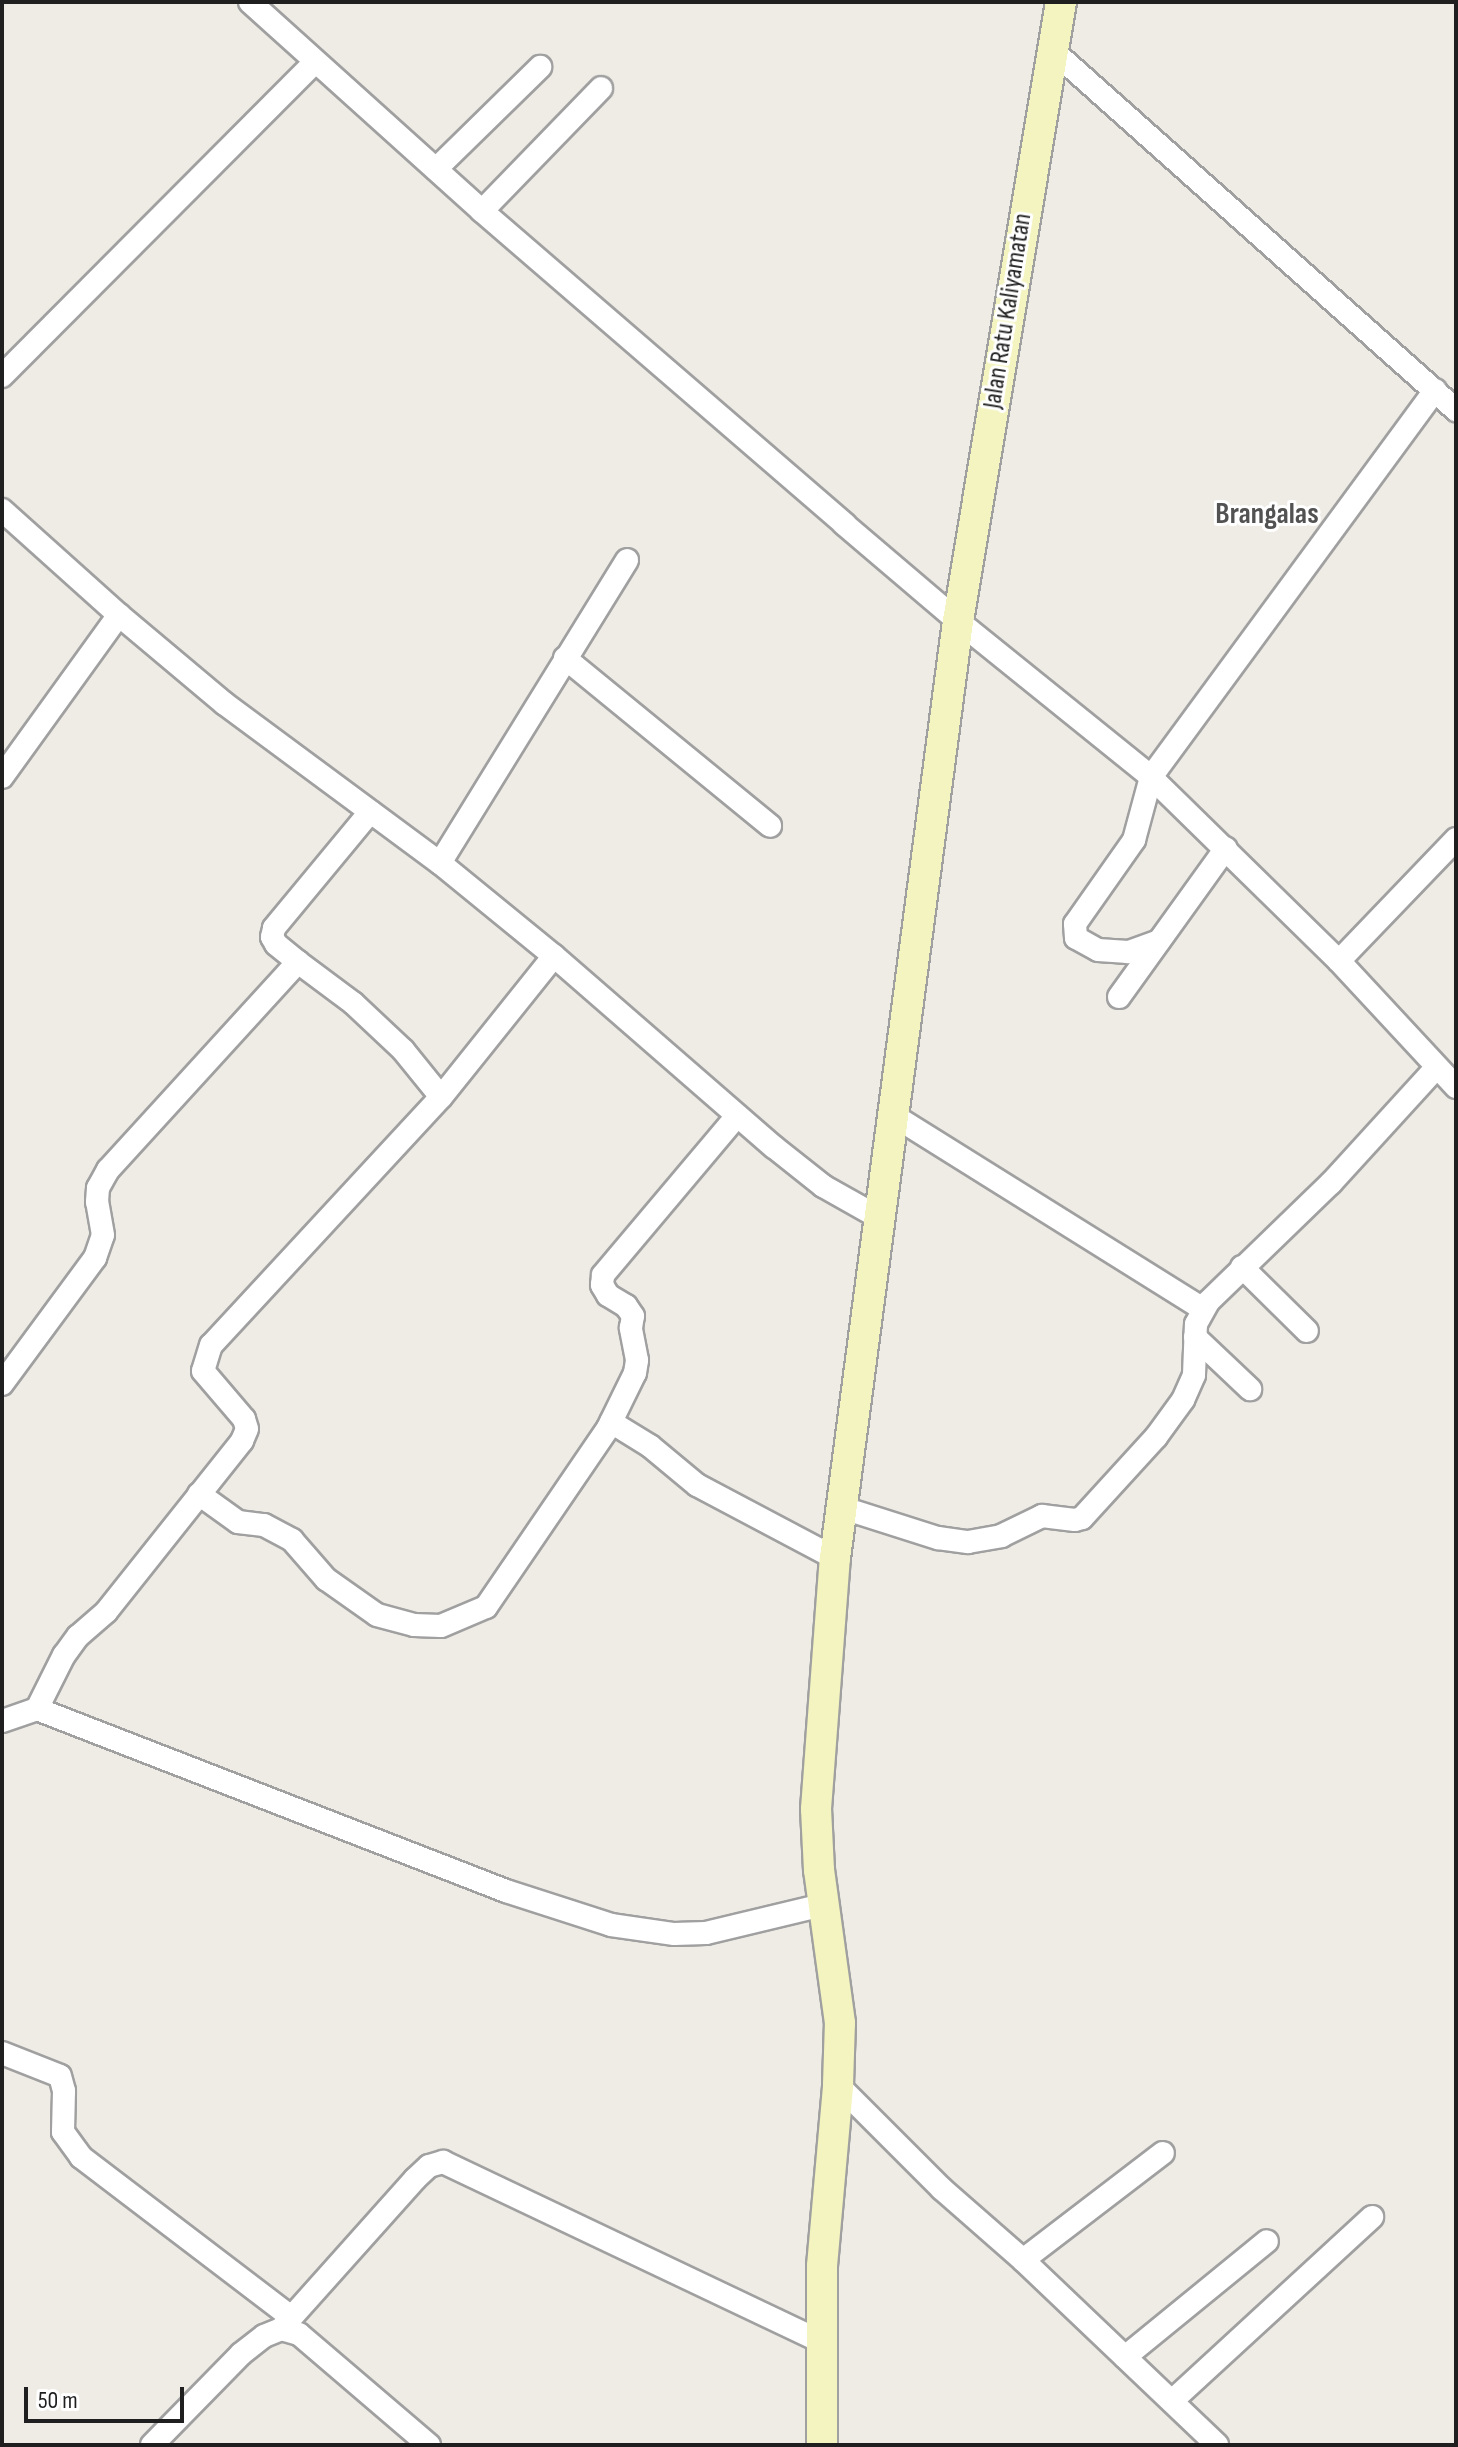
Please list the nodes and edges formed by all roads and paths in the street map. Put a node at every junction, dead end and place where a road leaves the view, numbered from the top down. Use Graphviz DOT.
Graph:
graph roads {
  1 [pos="250,2"];
  2 [pos="1061,2"];
  3 [pos="1051,49"];
  4 [pos="315,62"];
  5 [pos="540,67"];
  6 [pos="601,88"];
  7 [pos="436,169"];
  8 [pos="482,211"];
  9 [pos="2,376"];
  10 [pos="1435,390"];
  11 [pos="1456,410"];
  12 [pos="2,510"];
  13 [pos="627,560"];
  14 [pos="119,615"];
  15 [pos="958,621"];
  16 [pos="565,658"];
  17 [pos="2,777"];
  18 [pos="1151,777"];
  19 [pos="370,812"];
  20 [pos="770,826"];
  21 [pos="1456,839"];
  22 [pos="1226,848"];
  23 [pos="440,863"];
  24 [pos="1159,941"];
  25 [pos="554,956"];
  26 [pos="1339,961"];
  27 [pos="298,962"];
  28 [pos="1119,997"];
  29 [pos="1436,1068"];
  30 [pos="1456,1087"];
  31 [pos="441,1097"];
  32 [pos="891,1114"];
  33 [pos="737,1116"];
  34 [pos="880,1218"];
  35 [pos="1242,1267"];
  36 [pos="1203,1309"];
  37 [pos="1307,1331"];
  38 [pos="1195,1337"];
  39 [pos="2,1384"];
  40 [pos="1250,1389"];
  41 [pos="611,1422"];
  42 [pos="199,1494"];
  43 [pos="840,1507"];
  44 [pos="835,1558"];
  45 [pos="37,1709"];
  46 [pos="2,1721"];
  47 [pos="823,1905"];
  48 [pos="2,2053"];
  49 [pos="838,2085"];
  50 [pos="1163,2153"];
  51 [pos="1372,2217"];
  52 [pos="1267,2241"];
  53 [pos="1023,2260"];
  54 [pos="286,2323"];
  55 [pos="820,2341"];
  56 [pos="1125,2357"];
  57 [pos="1172,2401"];
  58 [pos="152,2445"];
  59 [pos="429,2445"];
  60 [pos="822,2445"];
  61 [pos="1217,2445"];
  1 -- 4 [label="street"];
  2 -- 3 [label="main road, Jalan Ratu Kaliyamatan"];
  3 -- 10 [label="street"];
  3 -- 15 [label="main road, Jalan Ratu Kaliyamatan"];
  4 -- 7 [label="street"];
  4 -- 9 [label="street"];
  5 -- 7 [label="street"];
  6 -- 8 [label="street"];
  7 -- 8 [label="street"];
  8 -- 15 [label="street"];
  10 -- 11 [label="street"];
  10 -- 18 [label="street"];
  12 -- 14 [label="street"];
  13 -- 16 [label="street"];
  14 -- 17 [label="street"];
  14 -- 19 [label="street"];
  15 -- 18 [label="street"];
  15 -- 32 [label="main road, Jalan Ratu Kaliyamatan"];
  16 -- 20 [label="street"];
  16 -- 23 [label="street"];
  18 -- 22 [label="street"];
  18 -- 24 [label="street"];
  19 -- 23 [label="street"];
  19 -- 27 [label="street"];
  21 -- 26 [label="street"];
  22 -- 24 [label="street"];
  22 -- 26 [label="street"];
  23 -- 25 [label="street"];
  24 -- 28 [label="street"];
  25 -- 31 [label="street"];
  25 -- 33 [label="street"];
  26 -- 29 [label="street"];
  27 -- 31 [label="street"];
  27 -- 39 [label="street"];
  29 -- 30 [label="street"];
  29 -- 35 [label="street"];
  31 -- 42 [label="street"];
  32 -- 34 [label="main road, Jalan Ratu Kaliyamatan"];
  32 -- 36 [label="street"];
  33 -- 34 [label="street"];
  33 -- 41 [label="street"];
  34 -- 43 [label="main road, Jalan Ratu Kaliyamatan"];
  35 -- 36 [label="street"];
  35 -- 37 [label="street"];
  36 -- 38 [label="street"];
  38 -- 40 [label="street"];
  38 -- 43 [label="street"];
  41 -- 42 [label="street"];
  41 -- 44 [label="street"];
  42 -- 45 [label="street"];
  43 -- 44 [label="main road, Jalan Ratu Kaliyamatan"];
  44 -- 47 [label="main road, Jalan Ratu Kaliyamatan"];
  45 -- 46 [label="street"];
  45 -- 47 [label="street"];
  47 -- 49 [label="main road, Jalan Ratu Kaliyamatan"];
  48 -- 54 [label="street"];
  49 -- 53 [label="street"];
  49 -- 55 [label="main road, Jalan Ratu Kaliyamatan"];
  50 -- 53 [label="street"];
  51 -- 57 [label="street"];
  52 -- 56 [label="street"];
  53 -- 56 [label="street"];
  54 -- 55 [label="street"];
  54 -- 58 [label="street"];
  54 -- 59 [label="street"];
  55 -- 60 [label="main road, Jalan Ratu Kaliyamatan"];
  56 -- 57 [label="street"];
  57 -- 61 [label="street"];
}
